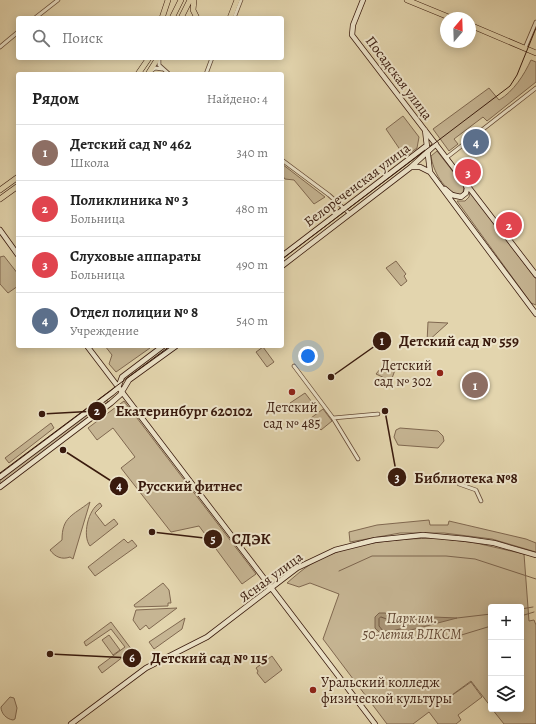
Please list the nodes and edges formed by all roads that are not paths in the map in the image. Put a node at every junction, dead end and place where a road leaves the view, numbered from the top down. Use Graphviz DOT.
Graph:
graph roads {
  1 [pos="58,0"];
  2 [pos="168,0"];
  3 [pos="181,0"];
  4 [pos="190,0"];
  5 [pos="194,0"];
  6 [pos="237,0"];
  7 [pos="241,0"];
  8 [pos="364,0"];
  9 [pos="407,0"];
  10 [pos="440,14"];
  11 [pos="38,16"];
  12 [pos="163,16"];
  13 [pos="173,16"];
  14 [pos="182,16"];
  15 [pos="196,16"];
  16 [pos="231,16"];
  17 [pos="235,16"];
  18 [pos="536,22"];
  19 [pos="476,28"];
  20 [pos="16,34"];
  21 [pos="0,47"];
  22 [pos="525,48"];
  23 [pos="536,53"];
  24 [pos="147,60"];
  25 [pos="149,60"];
  26 [pos="157,60"];
  27 [pos="159,60"];
  28 [pos="211,60"];
  29 [pos="154,64"];
  30 [pos="162,69"];
  31 [pos="139,72"];
  32 [pos="150,72"];
  33 [pos="150,72"];
  34 [pos="166,72"];
  35 [pos="207,72"];
  36 [pos="536,88"];
  37 [pos="424,130"];
  38 [pos="436,144"];
  39 [pos="426,146"];
  40 [pos="427,154"];
  41 [pos="446,158"];
  42 [pos="284,161"];
  43 [pos="411,167"];
  44 [pos="430,172"];
  45 [pos="458,172"];
  46 [pos="16,178"];
  47 [pos="439,184"];
  48 [pos="16,187"];
  49 [pos="0,190"];
  50 [pos="0,199"];
  51 [pos="345,208"];
  52 [pos="350,214"];
  53 [pos="0,230"];
  54 [pos="16,252"];
  55 [pos="284,254"];
  56 [pos="284,264"];
  57 [pos="536,275"];
  58 [pos="536,314"];
  59 [pos="89,348"];
  60 [pos="160,348"];
  61 [pos="173,348"];
  62 [pos="294,366"];
  63 [pos="118,386"];
  64 [pos="122,391"];
  65 [pos="378,414"];
  66 [pos="333,418"];
  67 [pos="358,459"];
  68 [pos="0,477"];
  69 [pos="459,484"];
  70 [pos="0,487"];
  71 [pos="481,501"];
  72 [pos="536,555"];
  73 [pos="272,588"];
  74 [pos="71,724"];
  75 [pos="375,724"];
  1 -- 11 [label="street"];
  2 -- 12 [label="main road"];
  3 -- 13 [label="main road"];
  4 -- 14 [label="main road"];
  5 -- 15 [label="main road"];
  6 -- 16 [label="main road"];
  7 -- 17 [label="street"];
  8 -- 37 [label="street, Посадская улица"];
  9 -- 10 [label="main road"];
  18 -- 22 [label="street"];
  19 -- 22 [label="main road"];
  20 -- 21 [label="street"];
  22 -- 23 [label="main road"];
  24 -- 31 [label="main road"];
  25 -- 29 [label="street"];
  26 -- 29 [label="main road"];
  27 -- 30 [label="street"];
  28 -- 35 [label="street"];
  29 -- 32 [label="main road"];
  30 -- 33 [label="street"];
  30 -- 34 [label="street"];
  36 -- 41 [label="street"];
  37 -- 38 [label="street, Посадская улица"];
  37 -- 39 [label="street, Посадская улица"];
  38 -- 39 [label="street"];
  38 -- 40 [label="street"];
  38 -- 41 [label="street, Посадская улица"];
  39 -- 40 [label="street, Посадская улица"];
  39 -- 51 [label="street, Белореченская улица"];
  40 -- 43 [label="street"];
  40 -- 44 [label="street, Посадская улица"];
  41 -- 45 [label="street, Посадская улица"];
  42 -- 51 [label="street"];
  43 -- 44 [label="street"];
  43 -- 52 [label="street, Белореченская улица"];
  44 -- 47 [label="street, Посадская улица"];
  45 -- 47 [label="street, Посадская улица"];
  45 -- 57 [label="street, Посадская улица"];
  46 -- 49 [label="main road"];
  47 -- 58 [label="street, Посадская улица"];
  48 -- 50 [label="main road"];
  51 -- 52 [label="street"];
  51 -- 55 [label="street, Белореченская улица"];
  52 -- 56 [label="street, Белореченская улица"];
  53 -- 54 [label="street"];
  59 -- 63 [label="street"];
  60 -- 63 [label="street"];
  61 -- 64 [label="street"];
  62 -- 66 [label="street"];
  63 -- 64 [label="street"];
  63 -- 68 [label="street"];
  64 -- 70 [label="street"];
  64 -- 73 [label="street"];
  65 -- 66 [label="street"];
  66 -- 67 [label="street"];
  69 -- 71 [label="street"];
  72 -- 73 [label="street, Ясная улица"];
  73 -- 74 [label="street, Ясная улица"];
  73 -- 75 [label="street"];
}
